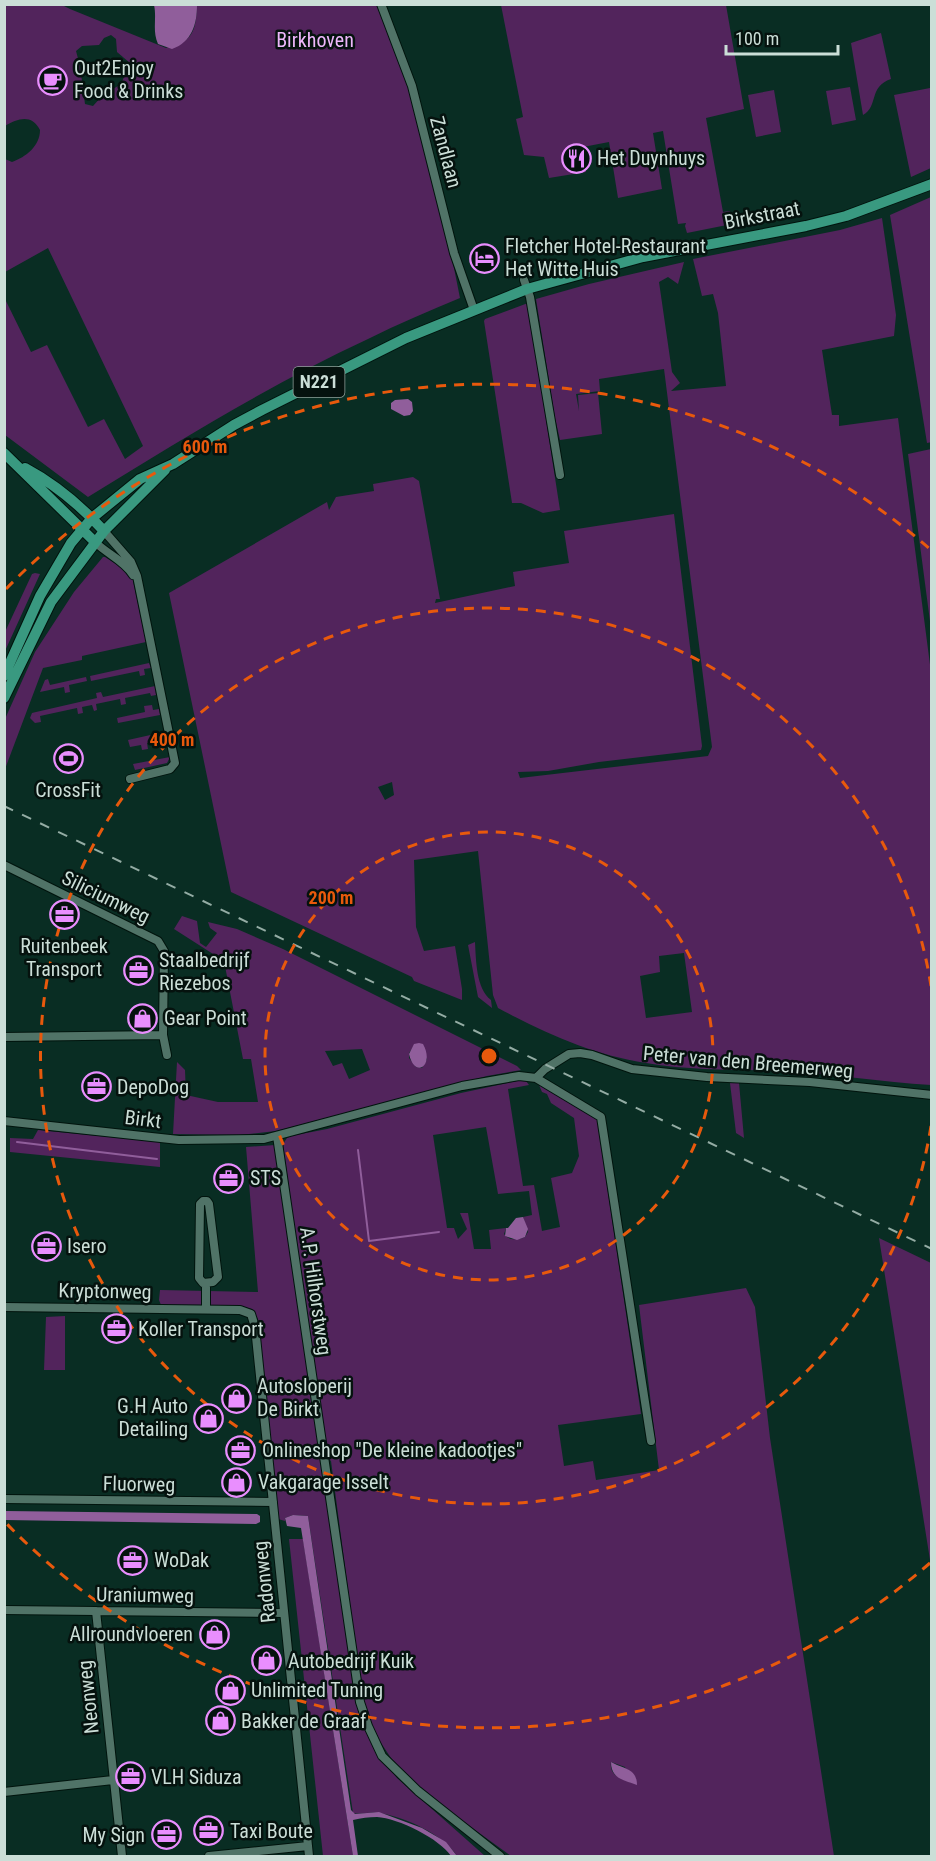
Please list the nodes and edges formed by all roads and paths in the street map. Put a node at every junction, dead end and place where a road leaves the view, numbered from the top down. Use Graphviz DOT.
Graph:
graph roads {
  1 [pos="381,4"];
  2 [pos="932,184"];
  3 [pos="525,284"];
  4 [pos="474,310"];
  5 [pos="4,453"];
  6 [pos="17,464"];
  7 [pos="169,466"];
  8 [pos="560,474"];
  9 [pos="92,518"];
  10 [pos="82,530"];
  11 [pos="104,531"];
  12 [pos="95,542"];
  13 [pos="138,585"];
  14 [pos="4,676"];
  15 [pos="4,698"];
  16 [pos="130,779"];
  17 [pos="4,865"];
  18 [pos="163,1035"];
  19 [pos="4,1036"];
  20 [pos="167,1055"];
  21 [pos="536,1078"];
  22 [pos="932,1095"];
  23 [pos="4,1121"];
  24 [pos="277,1136"];
  25 [pos="214,1245"];
  26 [pos="200,1246"];
  27 [pos="206,1283"];
  28 [pos="4,1307"];
  29 [pos="206,1309"];
  30 [pos="250,1314"];
  31 [pos="651,1441"];
  32 [pos="4,1499"];
  33 [pos="273,1502"];
  34 [pos="4,1610"];
  35 [pos="96,1611"];
  36 [pos="284,1614"];
  37 [pos="113,1780"];
  38 [pos="4,1792"];
  39 [pos="308,1846"];
  40 [pos="122,1857"];
  41 [pos="209,1857"];
  42 [pos="309,1857"];
  43 [pos="500,1857"];
  1 -- 4 [label="street, Zandlaan"];
  2 -- 3 [label="main road, Birkstraat / N221"];
  3 -- 4 [label="main road, Birkstraat / N221"];
  3 -- 8 [label="street"];
  4 -- 7 [label="main road, Birkstraat / N221"];
  5 -- 6 [label="main road"];
  6 -- 9 [label="main road"];
  6 -- 10 [label="main road"];
  7 -- 9 [label="main road, Birkstraat / N221"];
  7 -- 11 [label="main road, Birkstraat / N221"];
  9 -- 10 [label="main road, Birkstraat"];
  9 -- 11 [label="main road"];
  10 -- 12 [label="main road"];
  10 -- 14 [label="main road, Birkstraat"];
  11 -- 12 [label="main road, N221"];
  11 -- 13 [label="street"];
  12 -- 13 [label="street"];
  12 -- 15 [label="main road"];
  13 -- 16 [label="street"];
  17 -- 18 [label="street, Siliciumweg"];
  18 -- 19 [label="street"];
  18 -- 20 [label="street, Siliciumweg"];
  21 -- 22 [label="street, Peter van den Breemerweg"];
  21 -- 24 [label="street"];
  21 -- 31 [label="street"];
  23 -- 24 [label="street, Birkt"];
  24 -- 43 [label="street, A.P. Hilhorstweg"];
  25 -- 26 [label="street"];
  25 -- 26 [label="street"];
  25 -- 27 [label="street"];
  26 -- 27 [label="street"];
  27 -- 29 [label="street"];
  28 -- 29 [label="street, Kryptonweg"];
  29 -- 30 [label="street, Kryptonweg"];
  30 -- 33 [label="street, Radonweg"];
  32 -- 33 [label="street, Fluorweg"];
  33 -- 36 [label="street, Radonweg"];
  34 -- 35 [label="street, Uraniumweg"];
  35 -- 36 [label="street, Uraniumweg"];
  35 -- 37 [label="street, Neonweg"];
  36 -- 39 [label="street, Radonweg"];
  37 -- 38 [label="street"];
  37 -- 40 [label="street, Neonweg"];
  39 -- 41 [label="street"];
  39 -- 42 [label="street, Radonweg"];
}
